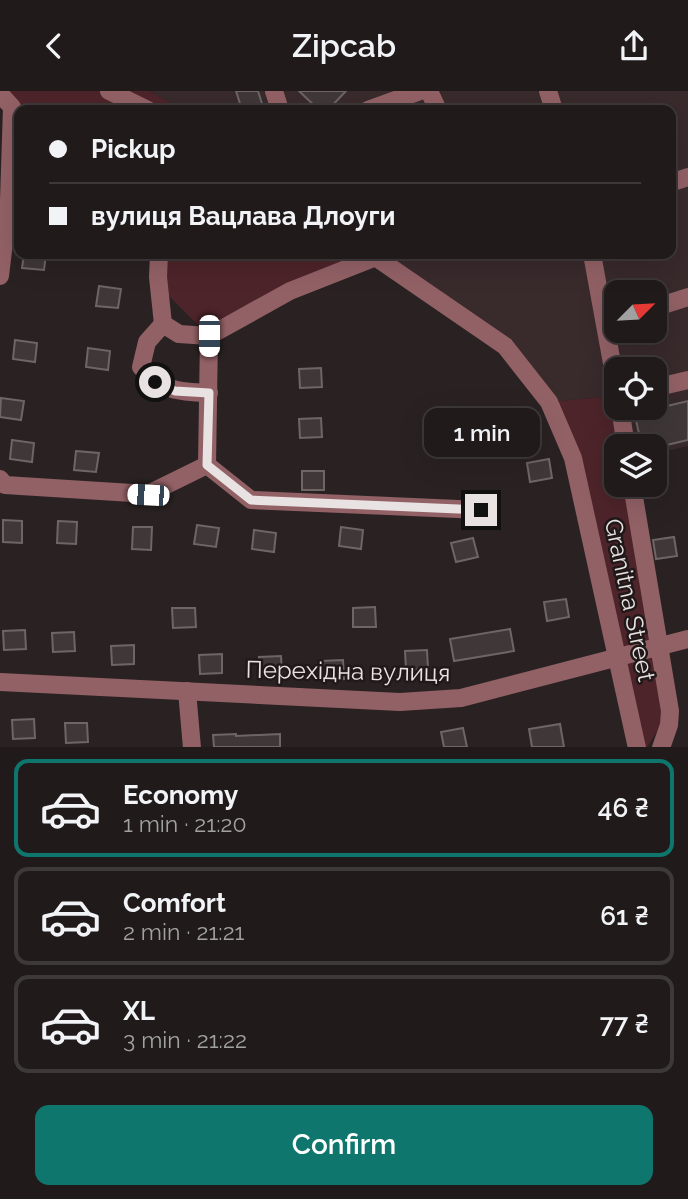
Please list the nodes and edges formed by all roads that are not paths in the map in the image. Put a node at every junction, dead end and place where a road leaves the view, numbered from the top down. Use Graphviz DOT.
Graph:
graph roads {
  1 [pos="110,91"];
  2 [pos="420,91"];
  3 [pos="0,94"];
  4 [pos="138,105"];
  5 [pos="382,105"];
  6 [pos="159,259"];
  7 [pos="367,259"];
  8 [pos="383,259"];
  9 [pos="593,259"];
  10 [pos="0,277"];
  11 [pos="688,297"];
  12 [pos="604,299"];
  13 [pos="667,304"];
  14 [pos="163,324"];
  15 [pos="209,336"];
  16 [pos="688,380"];
  17 [pos="667,385"];
  18 [pos="209,393"];
  19 [pos="207,465"];
  20 [pos="0,479"];
  21 [pos="634,497"];
  22 [pos="481,510"];
  23 [pos="688,639"];
  24 [pos="658,646"];
  25 [pos="617,657"];
  26 [pos="0,682"];
  27 [pos="187,691"];
  28 [pos="192,747"];
  29 [pos="637,747"];
  30 [pos="661,747"];
  1 -- 4 [label="street"];
  2 -- 5 [label="street"];
  3 -- 10 [label="street"];
  6 -- 14 [label="street"];
  7 -- 15 [label="street"];
  8 -- 25 [label="street, Granitna Street"];
  9 -- 12 [label="street"];
  11 -- 13 [label="street"];
  14 -- 15 [label="street"];
  14 -- 18 [label="street"];
  15 -- 18 [label="street"];
  16 -- 17 [label="street"];
  18 -- 19 [label="street"];
  19 -- 20 [label="street"];
  19 -- 22 [label="street"];
  21 -- 24 [label="street, Granitna Street"];
  23 -- 24 [label="street, Перехідна вулиця"];
  24 -- 25 [label="street, Перехідна вулиця"];
  24 -- 30 [label="street, Granitna Street"];
  25 -- 27 [label="street, Перехідна вулиця"];
  25 -- 29 [label="street, Granitna Street"];
  26 -- 27 [label="street, Перехідна вулиця"];
  27 -- 28 [label="street"];
}
